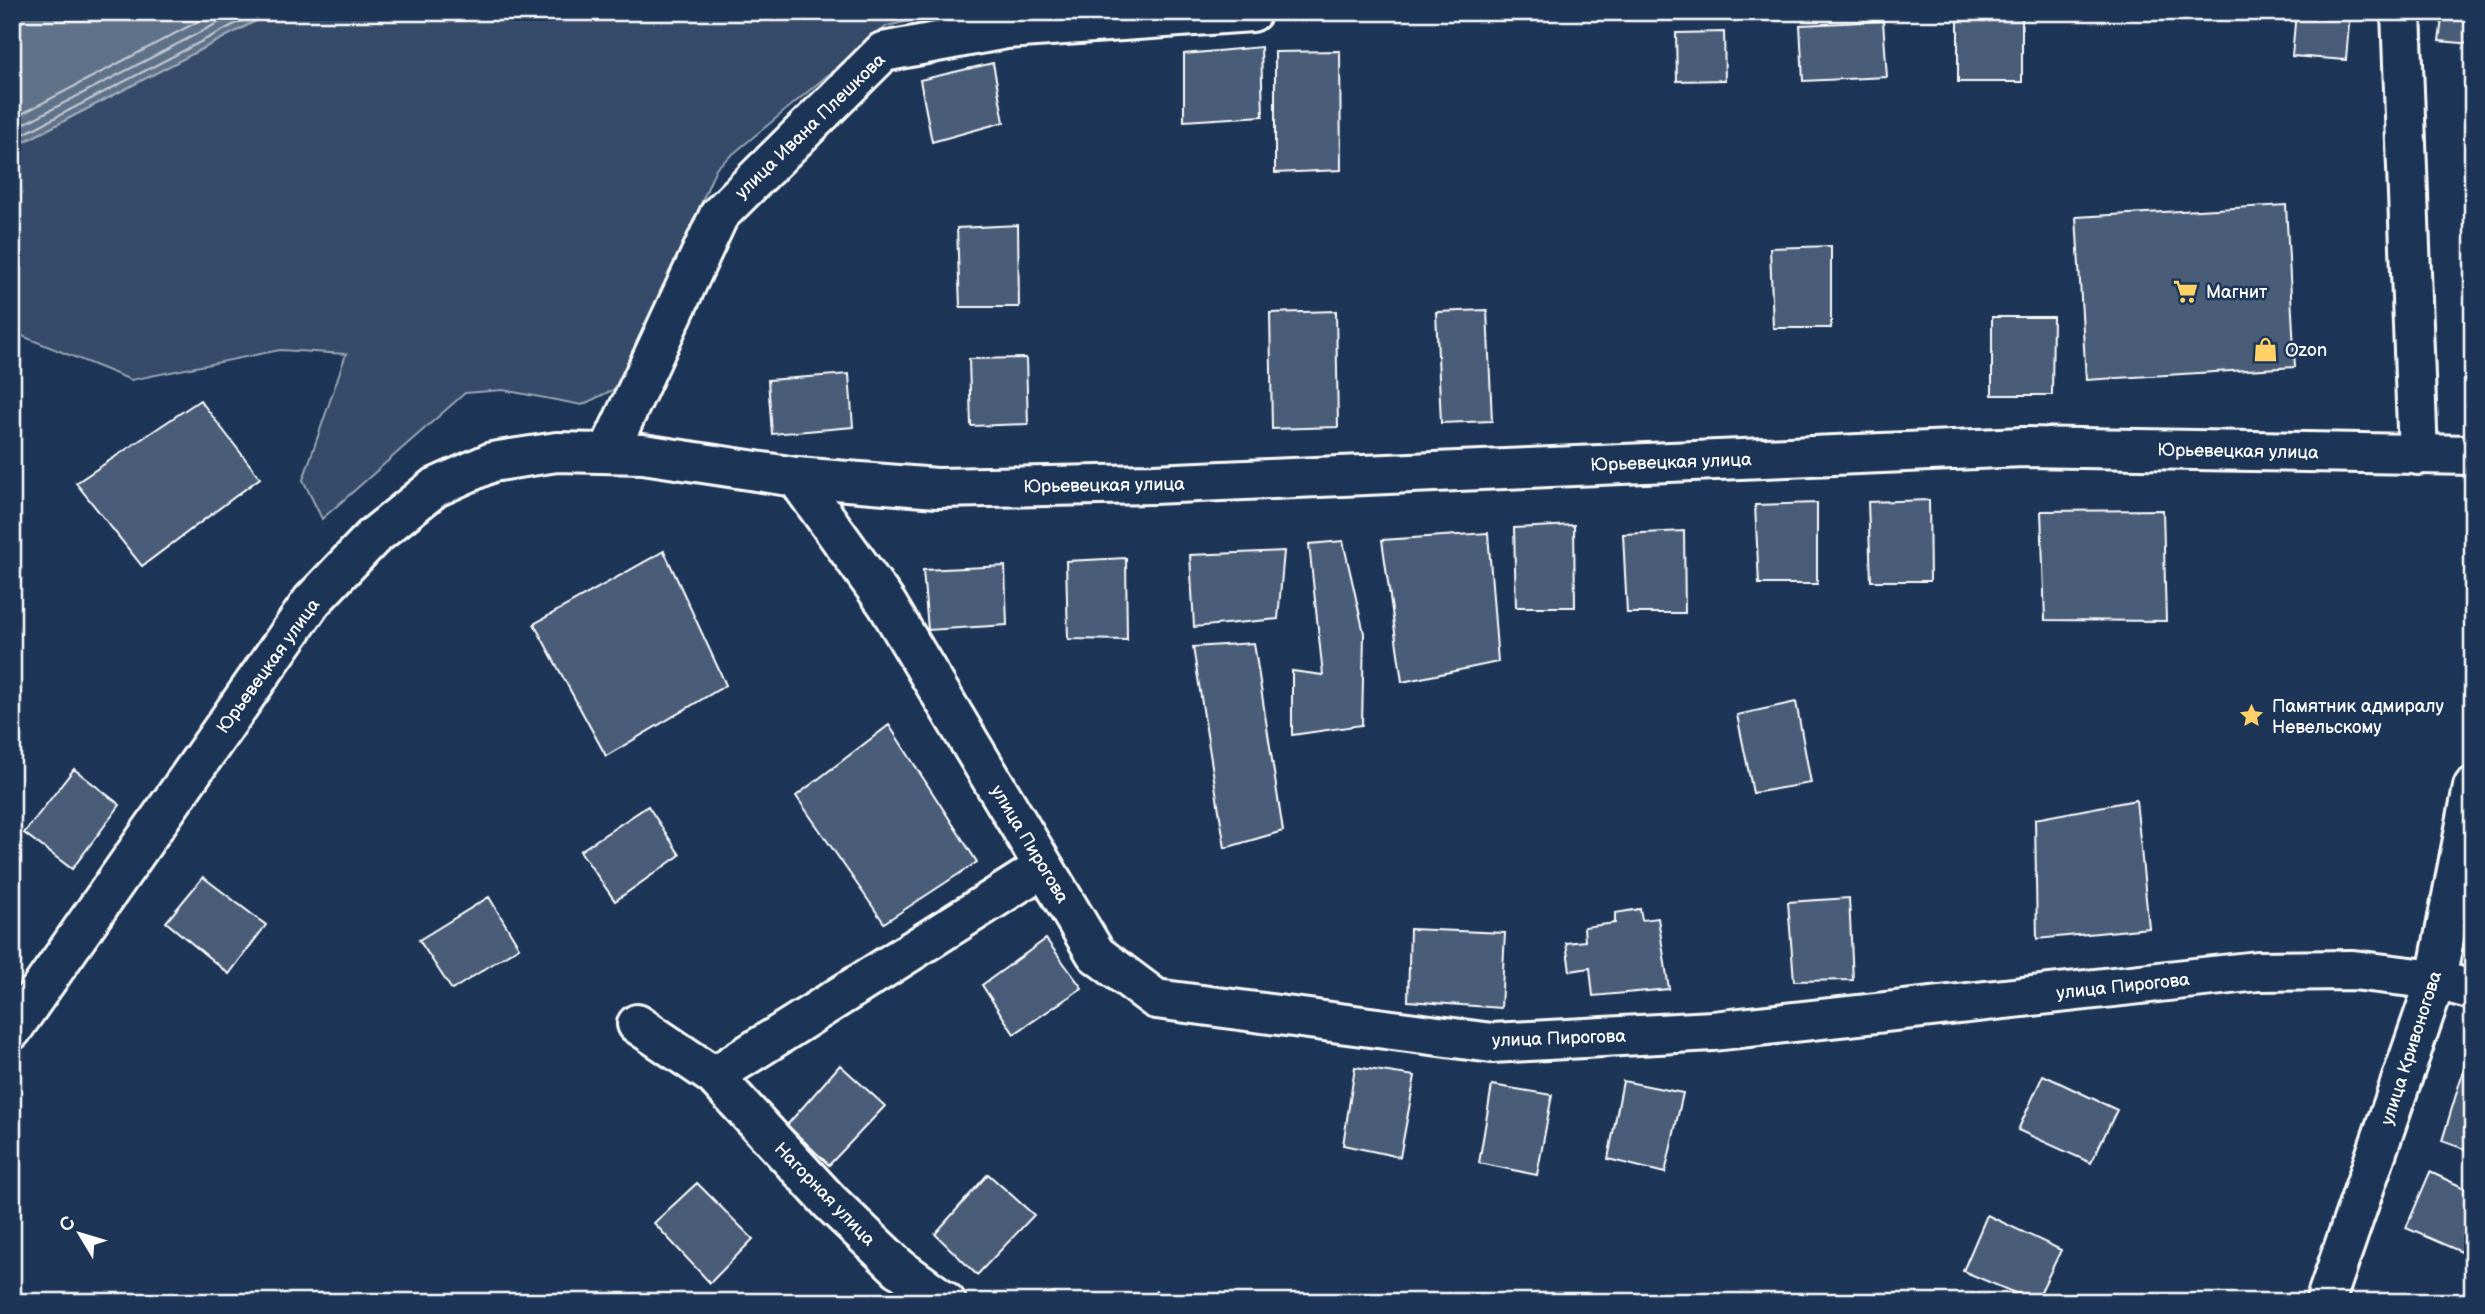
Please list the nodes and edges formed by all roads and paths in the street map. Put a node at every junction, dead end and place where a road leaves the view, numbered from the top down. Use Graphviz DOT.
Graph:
graph roads {
  1 [pos="1252,12"];
  2 [pos="2401,12"];
  3 [pos="608,453"];
  4 [pos="2418,454"];
  5 [pos="2473,456"];
  6 [pos="796,477"];
  7 [pos="2473,788"];
  8 [pos="1044,867"];
  9 [pos="2436,980"];
  10 [pos="2473,989"];
  11 [pos="637,1024"];
  12 [pos="12,1030"];
  13 [pos="714,1076"];
  14 [pos="946,1302"];
  15 [pos="2325,1302"];
  1 -- 3 [label="street, улица Ивана Плешкова"];
  2 -- 4 [label="street"];
  3 -- 6 [label="street, Юрьевецкая улица"];
  3 -- 12 [label="street, Юрьевецкая улица"];
  4 -- 5 [label="street, Юрьевецкая улица"];
  4 -- 6 [label="street, Юрьевецкая улица"];
  6 -- 8 [label="street, улица Пирогова"];
  7 -- 9 [label="street, улица Кривоногова"];
  8 -- 9 [label="street, улица Пирогова"];
  8 -- 13 [label="street"];
  9 -- 10 [label="street, улица Пирогова"];
  9 -- 15 [label="street, улица Кривоногова"];
  11 -- 13 [label="street, Нагорная улица"];
  13 -- 14 [label="street, Нагорная улица"];
}
